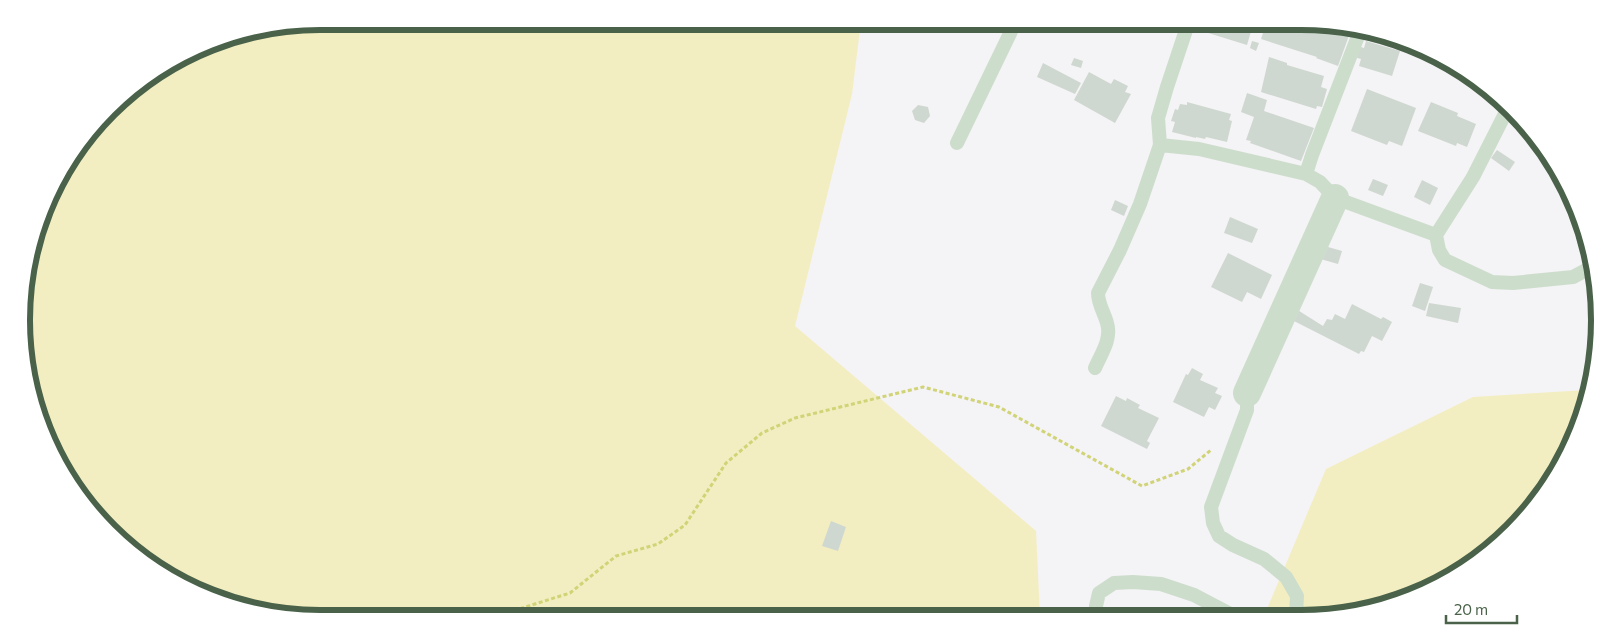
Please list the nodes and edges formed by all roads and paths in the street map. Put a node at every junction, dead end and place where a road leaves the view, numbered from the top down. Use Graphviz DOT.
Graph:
graph roads {
  1 [pos="1012,30"];
  2 [pos="1186,30"];
  3 [pos="1358,36"];
  4 [pos="1505,114"];
  5 [pos="957,143"];
  6 [pos="1160,145"];
  7 [pos="1306,174"];
  8 [pos="1335,198"];
  9 [pos="1436,235"];
  10 [pos="1586,270"];
  11 [pos="1095,368"];
  12 [pos="1247,393"];
  13 [pos="1218,445"];
  14 [pos="516,610"];
  15 [pos="1096,610"];
  16 [pos="1223,610"];
  17 [pos="1296,610"];
  1 -- 5 [label="lane"];
  2 -- 6 [label="lane"];
  3 -- 7 [label="lane"];
  4 -- 9 [label="lane"];
  6 -- 7 [label="lane"];
  6 -- 11 [label="lane"];
  7 -- 8 [label="lane"];
  8 -- 9 [label="lane"];
  8 -- 12 [label="street"];
  9 -- 10 [label="lane"];
  12 -- 17 [label="lane"];
  13 -- 14 [label="path"];
  15 -- 16 [label="lane"];
}
